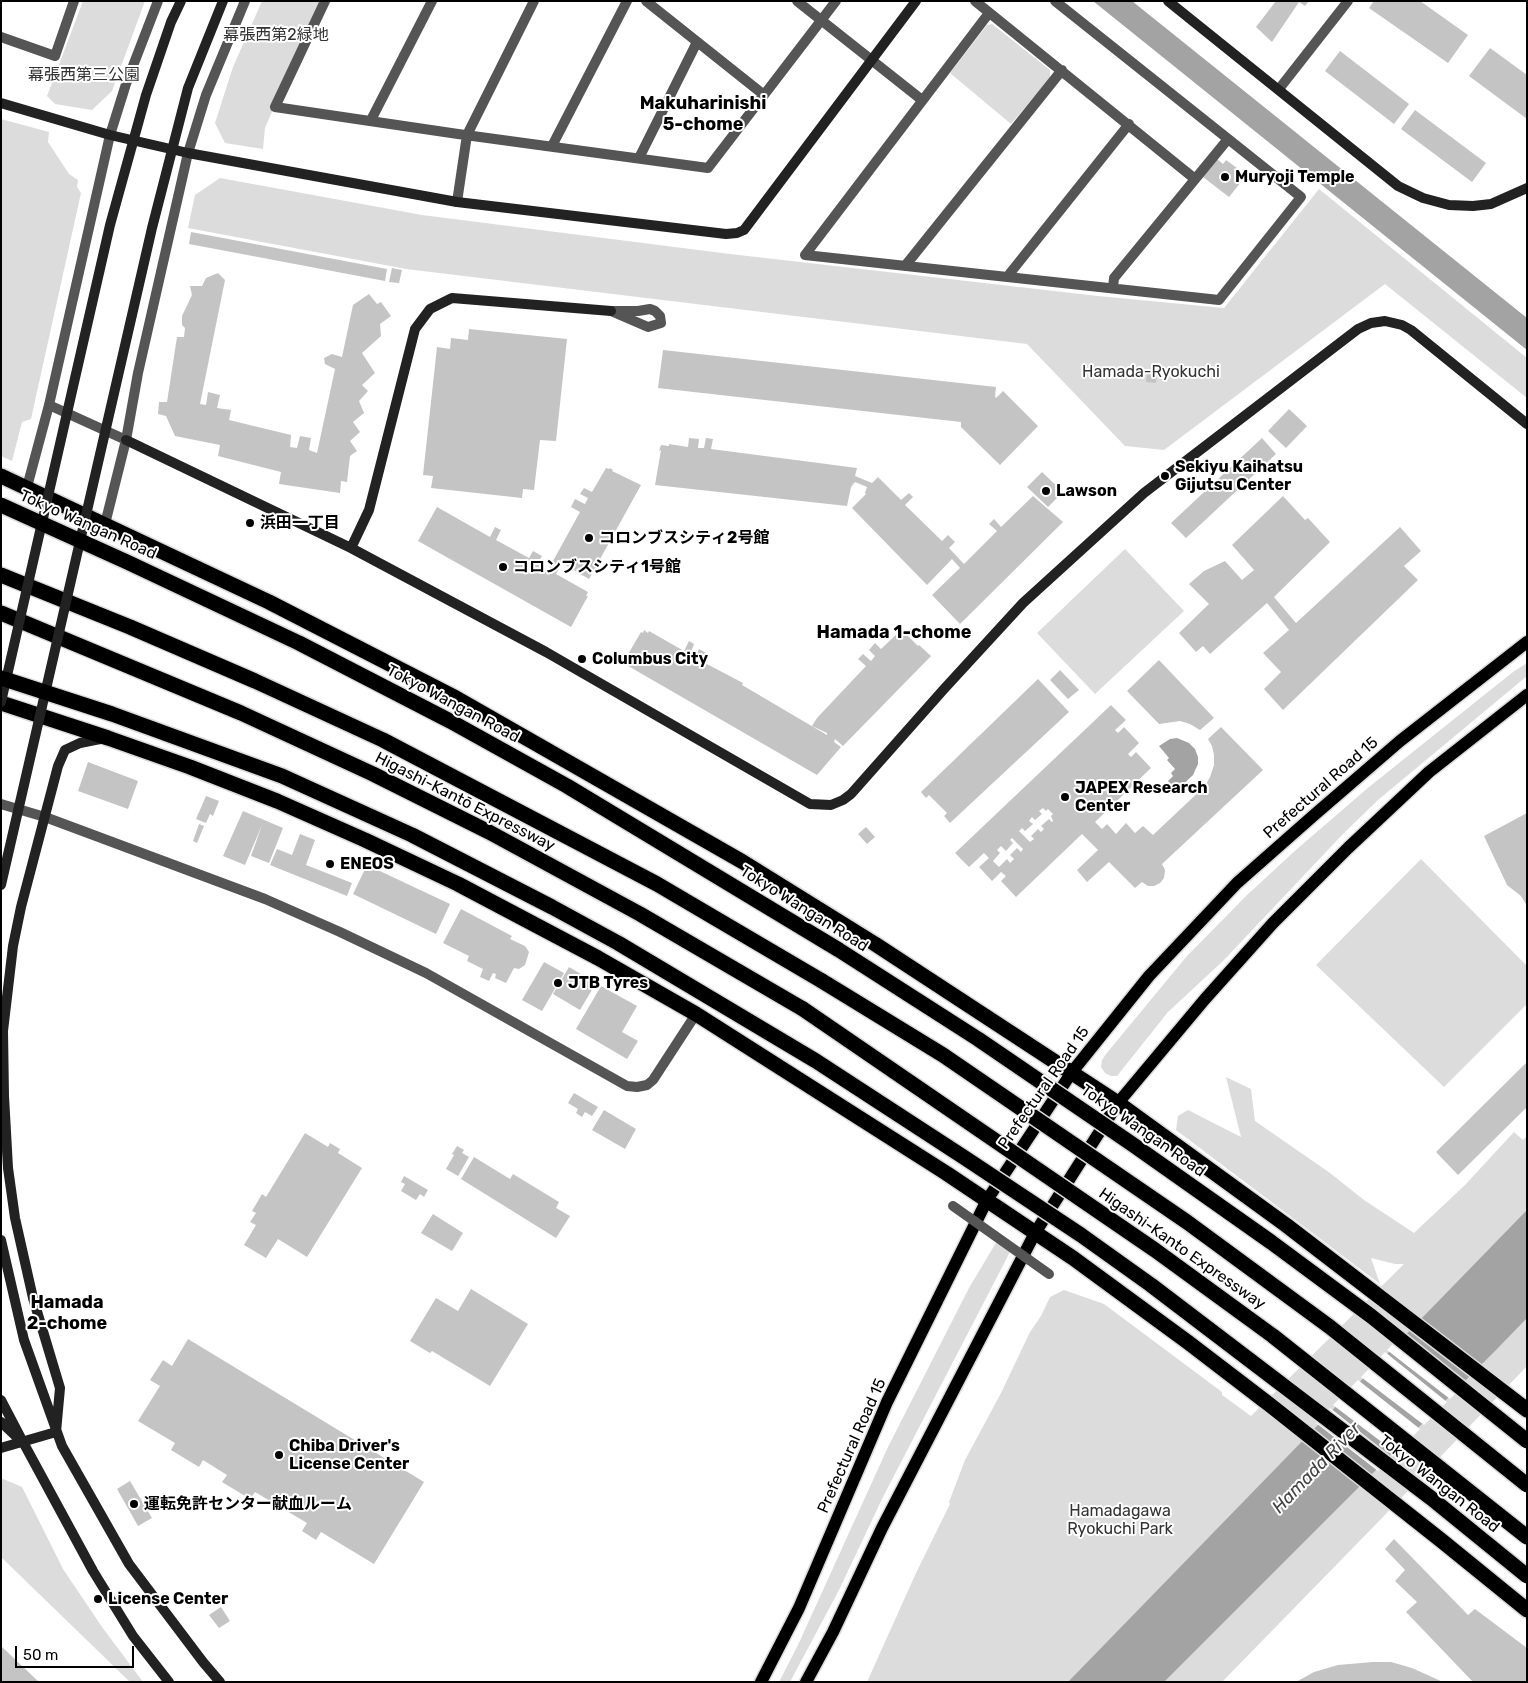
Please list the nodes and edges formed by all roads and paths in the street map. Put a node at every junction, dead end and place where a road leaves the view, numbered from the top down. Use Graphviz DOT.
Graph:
graph roads {
  1 [pos="74,1"];
  2 [pos="158,1"];
  3 [pos="181,1"];
  4 [pos="223,1"];
  5 [pos="245,1"];
  6 [pos="325,1"];
  7 [pos="432,1"];
  8 [pos="534,1"];
  9 [pos="627,1"];
  10 [pos="646,1"];
  11 [pos="797,1"];
  12 [pos="836,1"];
  13 [pos="916,1"];
  14 [pos="975,1"];
  15 [pos="1055,1"];
  16 [pos="1168,1"];
  17 [pos="1348,1"];
  18 [pos="989,13"];
  19 [pos="821,20"];
  20 [pos="1,37"];
  21 [pos="696,42"];
  22 [pos="872,61"];
  23 [pos="1062,70"];
  24 [pos="1279,89"];
  25 [pos="764,95"];
  26 [pos="922,100"];
  27 [pos="1,103"];
  28 [pos="371,120"];
  29 [pos="1129,124"];
  30 [pos="110,135"];
  31 [pos="466,135"];
  32 [pos="1228,139"];
  33 [pos="552,146"];
  34 [pos="188,153"];
  35 [pos="639,158"];
  36 [pos="1195,179"];
  37 [pos="1527,188"];
  38 [pos="457,202"];
  39 [pos="905,266"];
  40 [pos="1007,277"];
  41 [pos="1113,288"];
  42 [pos="611,311"];
  43 [pos="49,405"];
  44 [pos="1527,424"];
  45 [pos="126,440"];
  46 [pos="1,476"];
  47 [pos="27,487"];
  48 [pos="1,505"];
  49 [pos="105,524"];
  50 [pos="351,548"];
  51 [pos="1,575"];
  52 [pos="1,614"];
  53 [pos="1527,642"];
  54 [pos="1,678"];
  55 [pos="1527,694"];
  56 [pos="1,702"];
  57 [pos="108,738"];
  58 [pos="1,804"];
  59 [pos="45,817"];
  60 [pos="1,885"];
  61 [pos="696,1014"];
  62 [pos="1072,1072"];
  63 [pos="1118,1103"];
  64 [pos="987,1200"];
  65 [pos="953,1206"];
  66 [pos="1035,1233"];
  67 [pos="1,1240"];
  68 [pos="1049,1274"];
  69 [pos="1,1400"];
  70 [pos="1527,1410"];
  71 [pos="1,1422"];
  72 [pos="56,1432"];
  73 [pos="1527,1441"];
  74 [pos="22,1442"];
  75 [pos="1,1448"];
  76 [pos="1527,1485"];
  77 [pos="1527,1537"];
  78 [pos="1527,1576"];
  79 [pos="1527,1610"];
  80 [pos="169,1682"];
  81 [pos="220,1682"];
  82 [pos="761,1682"];
  83 [pos="806,1682"];
  1 -- 20 [label="street"];
  2 -- 30 [label="street"];
  3 -- 56 [label="street, bridge"];
  4 -- 60 [label="street, bridge"];
  5 -- 34 [label="street"];
  6 -- 28 [label="street"];
  7 -- 28 [label="street"];
  8 -- 31 [label="street"];
  9 -- 33 [label="street"];
  10 -- 21 [label="street"];
  11 -- 19 [label="street"];
  12 -- 19 [label="street"];
  13 -- 22 [label="street"];
  14 -- 18 [label="street"];
  15 -- 32 [label="street"];
  16 -- 24 [label="street"];
  17 -- 24 [label="street"];
  18 -- 23 [label="street"];
  18 -- 26 [label="street"];
  19 -- 22 [label="street"];
  19 -- 25 [label="street"];
  21 -- 25 [label="street"];
  21 -- 35 [label="street"];
  22 -- 26 [label="street"];
  22 -- 38 [label="street"];
  23 -- 29 [label="street"];
  23 -- 39 [label="street"];
  24 -- 37 [label="street"];
  25 -- 35 [label="street"];
  26 -- 39 [label="street"];
  27 -- 30 [label="street"];
  28 -- 31 [label="street"];
  29 -- 36 [label="street"];
  29 -- 40 [label="street"];
  30 -- 34 [label="street"];
  30 -- 43 [label="street"];
  31 -- 33 [label="street"];
  31 -- 38 [label="street"];
  32 -- 36 [label="street"];
  32 -- 41 [label="street"];
  33 -- 35 [label="street"];
  34 -- 38 [label="street"];
  34 -- 45 [label="street"];
  36 -- 41 [label="street"];
  39 -- 40 [label="street"];
  40 -- 41 [label="street"];
  42 -- 50 [label="street"];
  43 -- 45 [label="street"];
  43 -- 47 [label="street"];
  44 -- 50 [label="street"];
  45 -- 49 [label="street"];
  45 -- 50 [label="street"];
  46 -- 47 [label="highway"];
  47 -- 49 [label="highway"];
  48 -- 73 [label="highway, Tokyo Wangan Road, bridge"];
  49 -- 62 [label="highway"];
  51 -- 76 [label="highway, Higashi-Kanto Expressway, bridge"];
  52 -- 77 [label="highway, Higashi-Kanto Expressway, bridge"];
  53 -- 62 [label="main road, Prefectural Road 15"];
  54 -- 78 [label="highway, Tokyo Wangan Road, bridge"];
  55 -- 63 [label="main road"];
  56 -- 57 [label="highway"];
  57 -- 59 [label="street"];
  57 -- 61 [label="highway"];
  58 -- 59 [label="street"];
  59 -- 61 [label="street"];
  59 -- 72 [label="street"];
  61 -- 64 [label="highway"];
  62 -- 63 [label="highway"];
  62 -- 64 [label="main road, Prefectural Road 15"];
  63 -- 66 [label="main road"];
  63 -- 70 [label="highway"];
  64 -- 66 [label="highway"];
  64 -- 82 [label="main road, Prefectural Road 15"];
  65 -- 68 [label="street, bridge"];
  66 -- 79 [label="highway"];
  66 -- 83 [label="main road"];
  67 -- 72 [label="street"];
  69 -- 74 [label="street"];
  71 -- 74 [label="street"];
  72 -- 74 [label="street"];
  72 -- 81 [label="street"];
  74 -- 75 [label="street"];
  74 -- 80 [label="street"];
}
